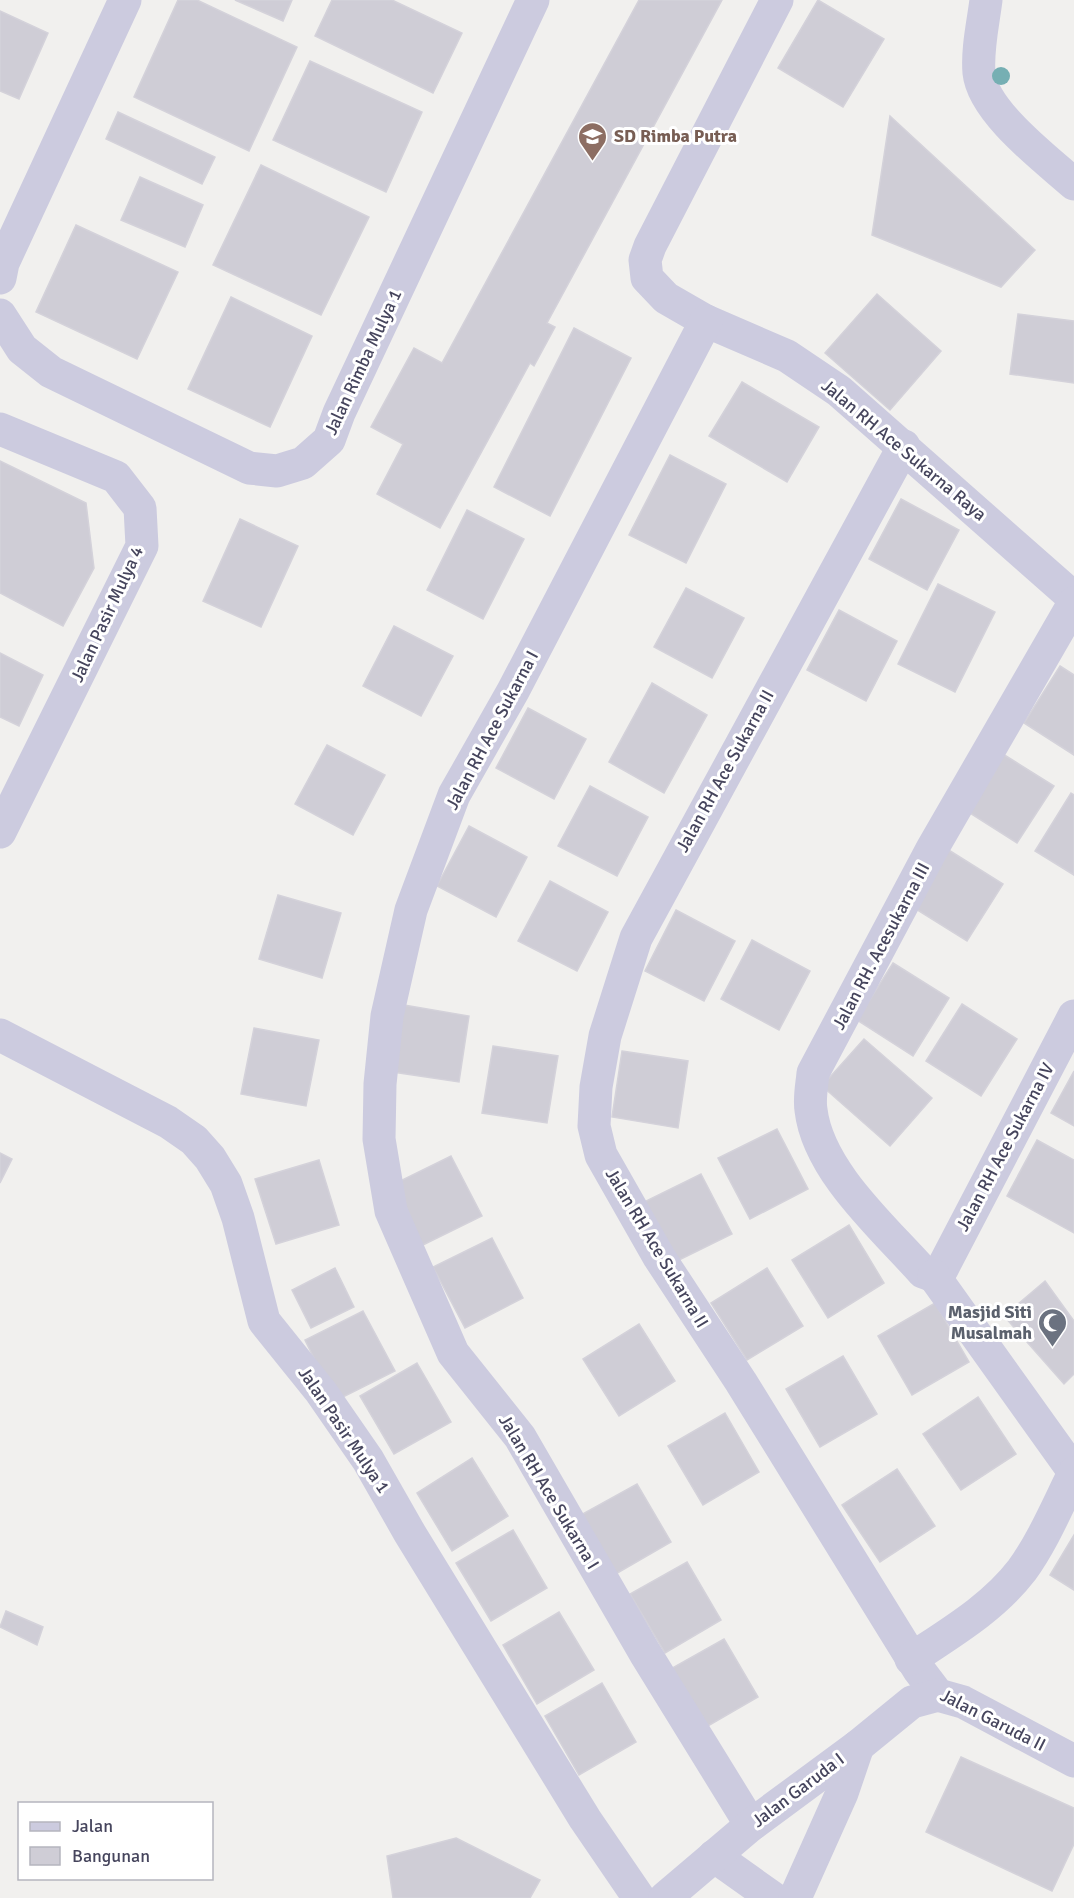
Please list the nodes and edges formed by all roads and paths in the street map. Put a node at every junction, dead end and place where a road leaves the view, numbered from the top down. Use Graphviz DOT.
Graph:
graph roads {
  1 [pos="125,0"];
  2 [pos="533,0"];
  3 [pos="777,0"];
  4 [pos="986,0"];
  5 [pos="1074,184"];
  6 [pos="0,278"];
  7 [pos="0,315"];
  8 [pos="706,321"];
  9 [pos="0,429"];
  10 [pos="904,446"];
  11 [pos="1074,598"];
  12 [pos="1074,603"];
  13 [pos="0,831"];
  14 [pos="1074,1016"];
  15 [pos="0,1035"];
  16 [pos="934,1276"];
  17 [pos="1074,1472"];
  18 [pos="923,1675"];
  19 [pos="858,1746"];
  20 [pos="1074,1761"];
  21 [pos="751,1825"];
  22 [pos="714,1856"];
  23 [pos="639,1898"];
  24 [pos="664,1898"];
  25 [pos="773,1898"];
  26 [pos="795,1898"];
  1 -- 6 [label="street"];
  2 -- 7 [label="street, Jalan Rimba Mulya 1"];
  3 -- 8 [label="street, Jalan RH Ace Sukarna Raya"];
  4 -- 5 [label="street"];
  8 -- 10 [label="street, Jalan RH Ace Sukarna Raya"];
  8 -- 21 [label="street, Jalan RH Ace Sukarna I"];
  9 -- 13 [label="street, Jalan Pasir Mulya 4"];
  10 -- 11 [label="street, Jalan RH Ace Sukarna Raya"];
  10 -- 18 [label="street, Jalan RH Ace Sukarna II"];
  12 -- 16 [label="street, Jalan RH. Acesukarna III"];
  14 -- 16 [label="street, Jalan RH Ace Sukarna IV"];
  15 -- 23 [label="street, Jalan Pasir Mulya 1"];
  16 -- 17 [label="street, Jalan RH. Acesukarna III"];
  17 -- 18 [label="street, Jalan Garuda I"];
  18 -- 19 [label="street, Jalan Garuda I"];
  18 -- 20 [label="street, Jalan Garuda II"];
  19 -- 21 [label="street, Jalan Garuda I"];
  19 -- 26 [label="street"];
  21 -- 22 [label="street, Jalan Garuda I"];
  22 -- 24 [label="street, Jalan Garuda I"];
  22 -- 25 [label="street"];
}
